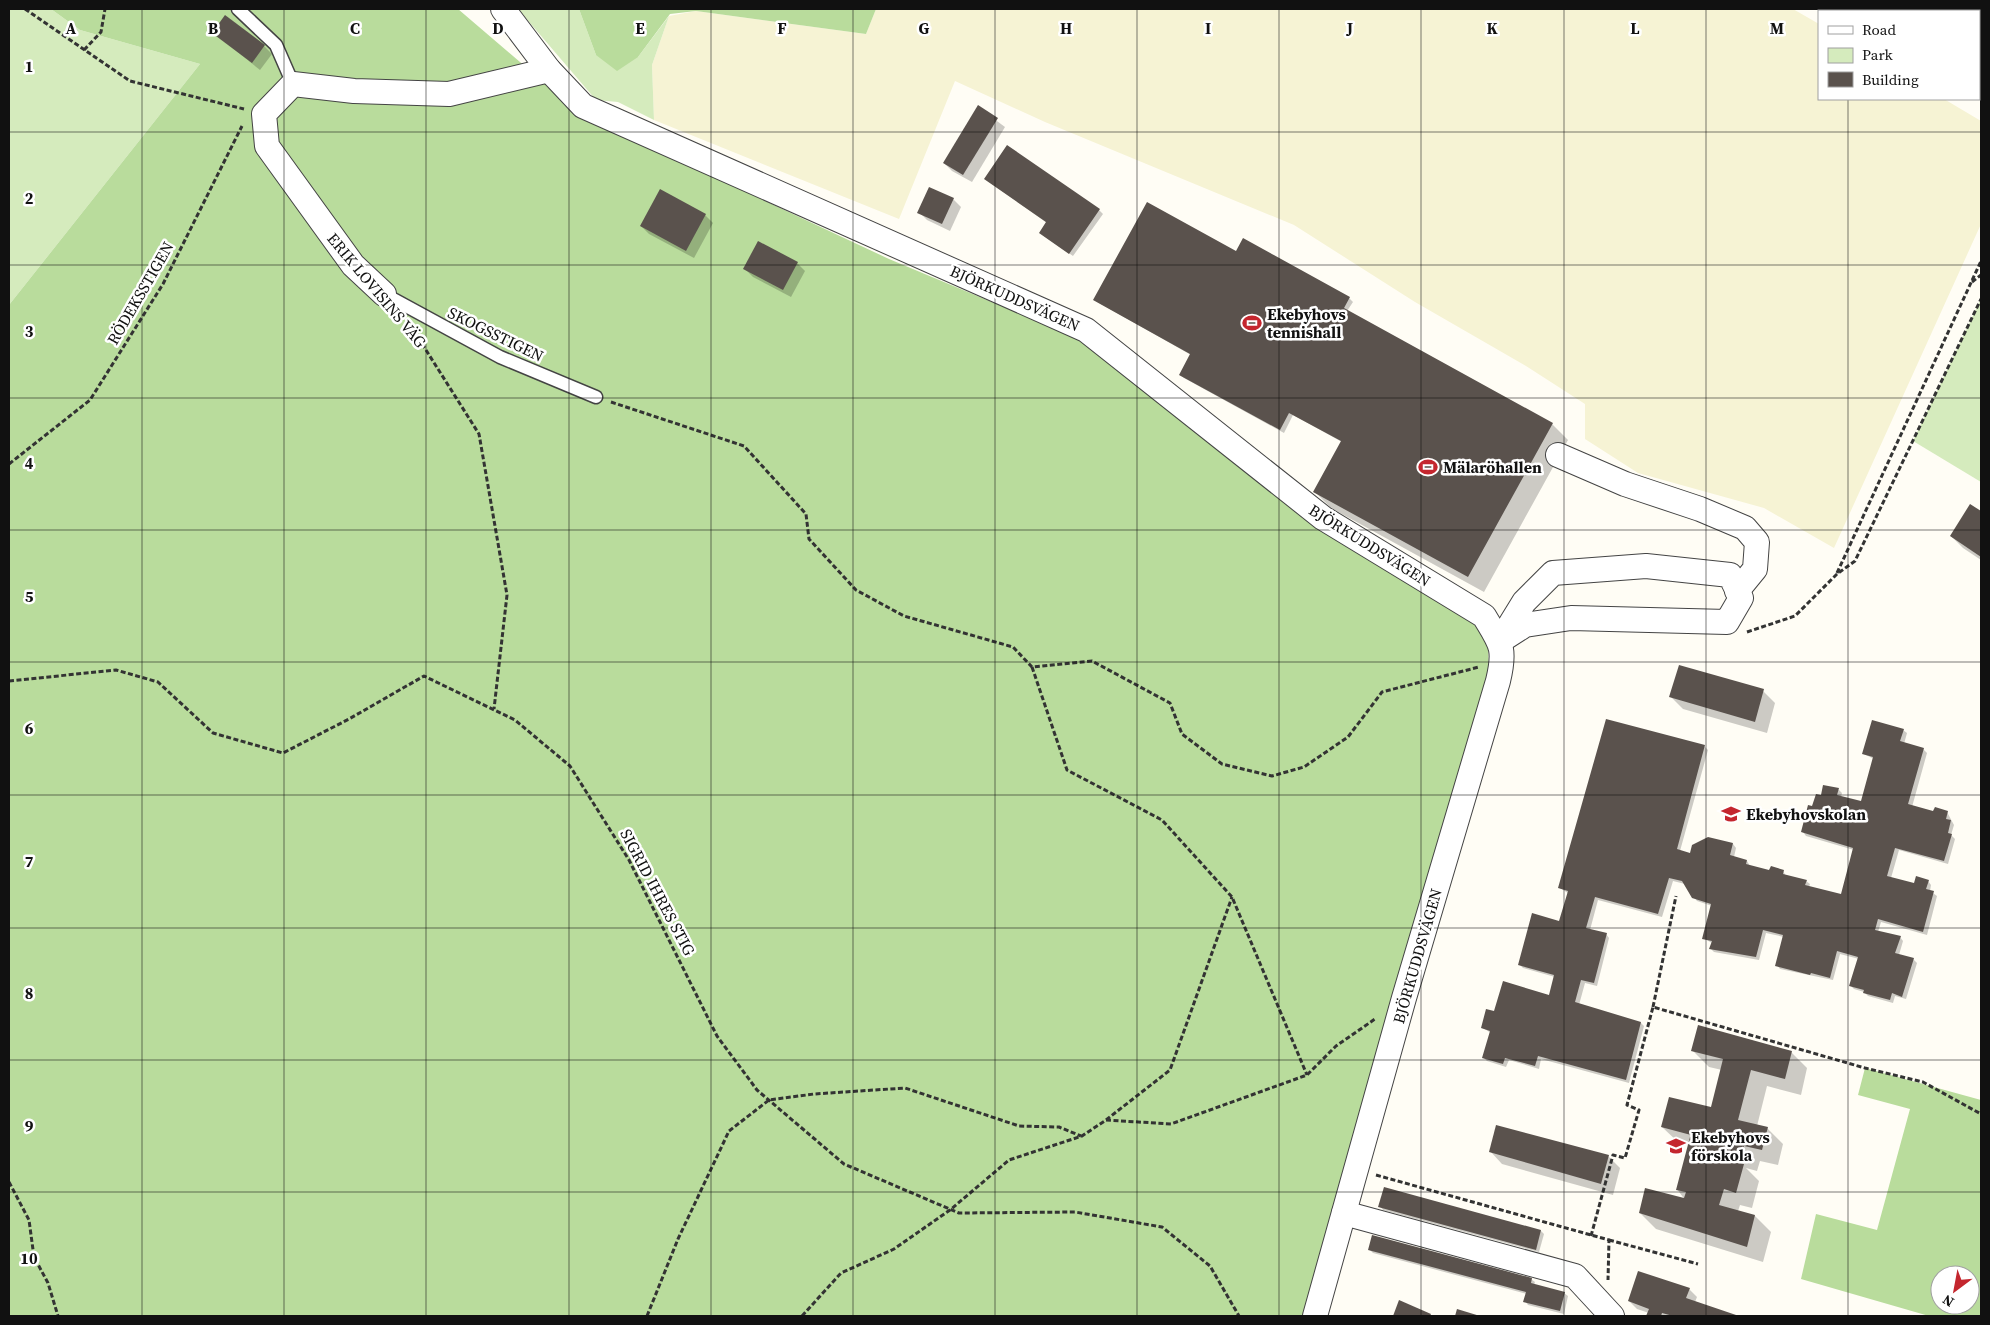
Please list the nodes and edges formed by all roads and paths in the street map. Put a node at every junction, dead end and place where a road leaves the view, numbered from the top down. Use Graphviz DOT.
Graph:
graph roads {
  1 [pos="24,9"];
  2 [pos="105,9"];
  3 [pos="238,9"];
  4 [pos="502,9"];
  5 [pos="84,50"];
  6 [pos="549,70"];
  7 [pos="293,84"];
  8 [pos="264,114"];
  9 [pos="1981,261"];
  10 [pos="1981,275"];
  11 [pos="1972,282"];
  12 [pos="384,294"];
  13 [pos="1981,299"];
  14 [pos="413,330"];
  15 [pos="596,396"];
  16 [pos="1558,455"];
  17 [pos="9,464"];
  18 [pos="1837,574"];
  19 [pos="1737,591"];
  20 [pos="1744,632"];
  21 [pos="1501,650"];
  22 [pos="1032,667"];
  23 [pos="9,680"];
  24 [pos="494,709"];
  25 [pos="1676,896"];
  26 [pos="1232,897"];
  27 [pos="1404,998"];
  28 [pos="1653,1007"];
  29 [pos="1307,1075"];
  30 [pos="770,1100"];
  31 [pos="1981,1114"];
  32 [pos="1106,1120"];
  33 [pos="1082,1136"];
  34 [pos="9,1182"];
  35 [pos="1371,1183"];
  36 [pos="950,1210"];
  37 [pos="1344,1213"];
  38 [pos="1591,1236"];
  39 [pos="1609,1240"];
  40 [pos="1698,1264"];
  41 [pos="1610,1315"];
  42 [pos="58,1316"];
  43 [pos="647,1316"];
  44 [pos="802,1316"];
  45 [pos="1240,1316"];
  46 [pos="1315,1316"];
  1 -- 5 [label="path"];
  2 -- 5 [label="path"];
  3 -- 7 [label="lane"];
  4 -- 6 [label="street, BJÖRKUDDSVÄGEN"];
  5 -- 8 [label="path"];
  6 -- 7 [label="street"];
  6 -- 21 [label="street, BJÖRKUDDSVÄGEN"];
  7 -- 8 [label="street"];
  8 -- 12 [label="street, ERIK LOVISINS VÄG"];
  8 -- 17 [label="path, RÖDEKSSTIGEN"];
  9 -- 11 [label="path"];
  10 -- 11 [label="path"];
  11 -- 18 [label="path"];
  12 -- 15 [label="lane, SKOGSSTIGEN"];
  13 -- 18 [label="path"];
  14 -- 24 [label="path, ERIK LOVISINS VÄG"];
  15 -- 22 [label="path"];
  16 -- 19 [label="street"];
  18 -- 20 [label="path"];
  19 -- 21 [label="street"];
  19 -- 21 [label="street, BJÖRKUDDSVÄGEN"];
  21 -- 22 [label="path"];
  21 -- 27 [label="street, BJÖRKUDDSVÄGEN"];
  22 -- 26 [label="path"];
  23 -- 24 [label="path, SIGRID IHRES STIG"];
  24 -- 30 [label="path, SIGRID IHRES STIG"];
  25 -- 28 [label="path"];
  26 -- 29 [label="path"];
  26 -- 32 [label="path"];
  27 -- 29 [label="path"];
  27 -- 37 [label="street, BJÖRKUDDSVÄGEN"];
  28 -- 31 [label="path"];
  28 -- 38 [label="path"];
  29 -- 32 [label="path"];
  30 -- 33 [label="path"];
  30 -- 36 [label="path, SIGRID IHRES STIG"];
  30 -- 43 [label="path"];
  32 -- 33 [label="path"];
  33 -- 36 [label="path"];
  34 -- 42 [label="path"];
  35 -- 38 [label="path"];
  36 -- 44 [label="path"];
  36 -- 45 [label="path, SIGRID IHRES STIG"];
  37 -- 41 [label="street"];
  37 -- 46 [label="street, BJÖRKUDDSVÄGEN"];
  38 -- 39 [label="path"];
  39 -- 40 [label="path"];
  39 -- 41 [label="path"];
}
